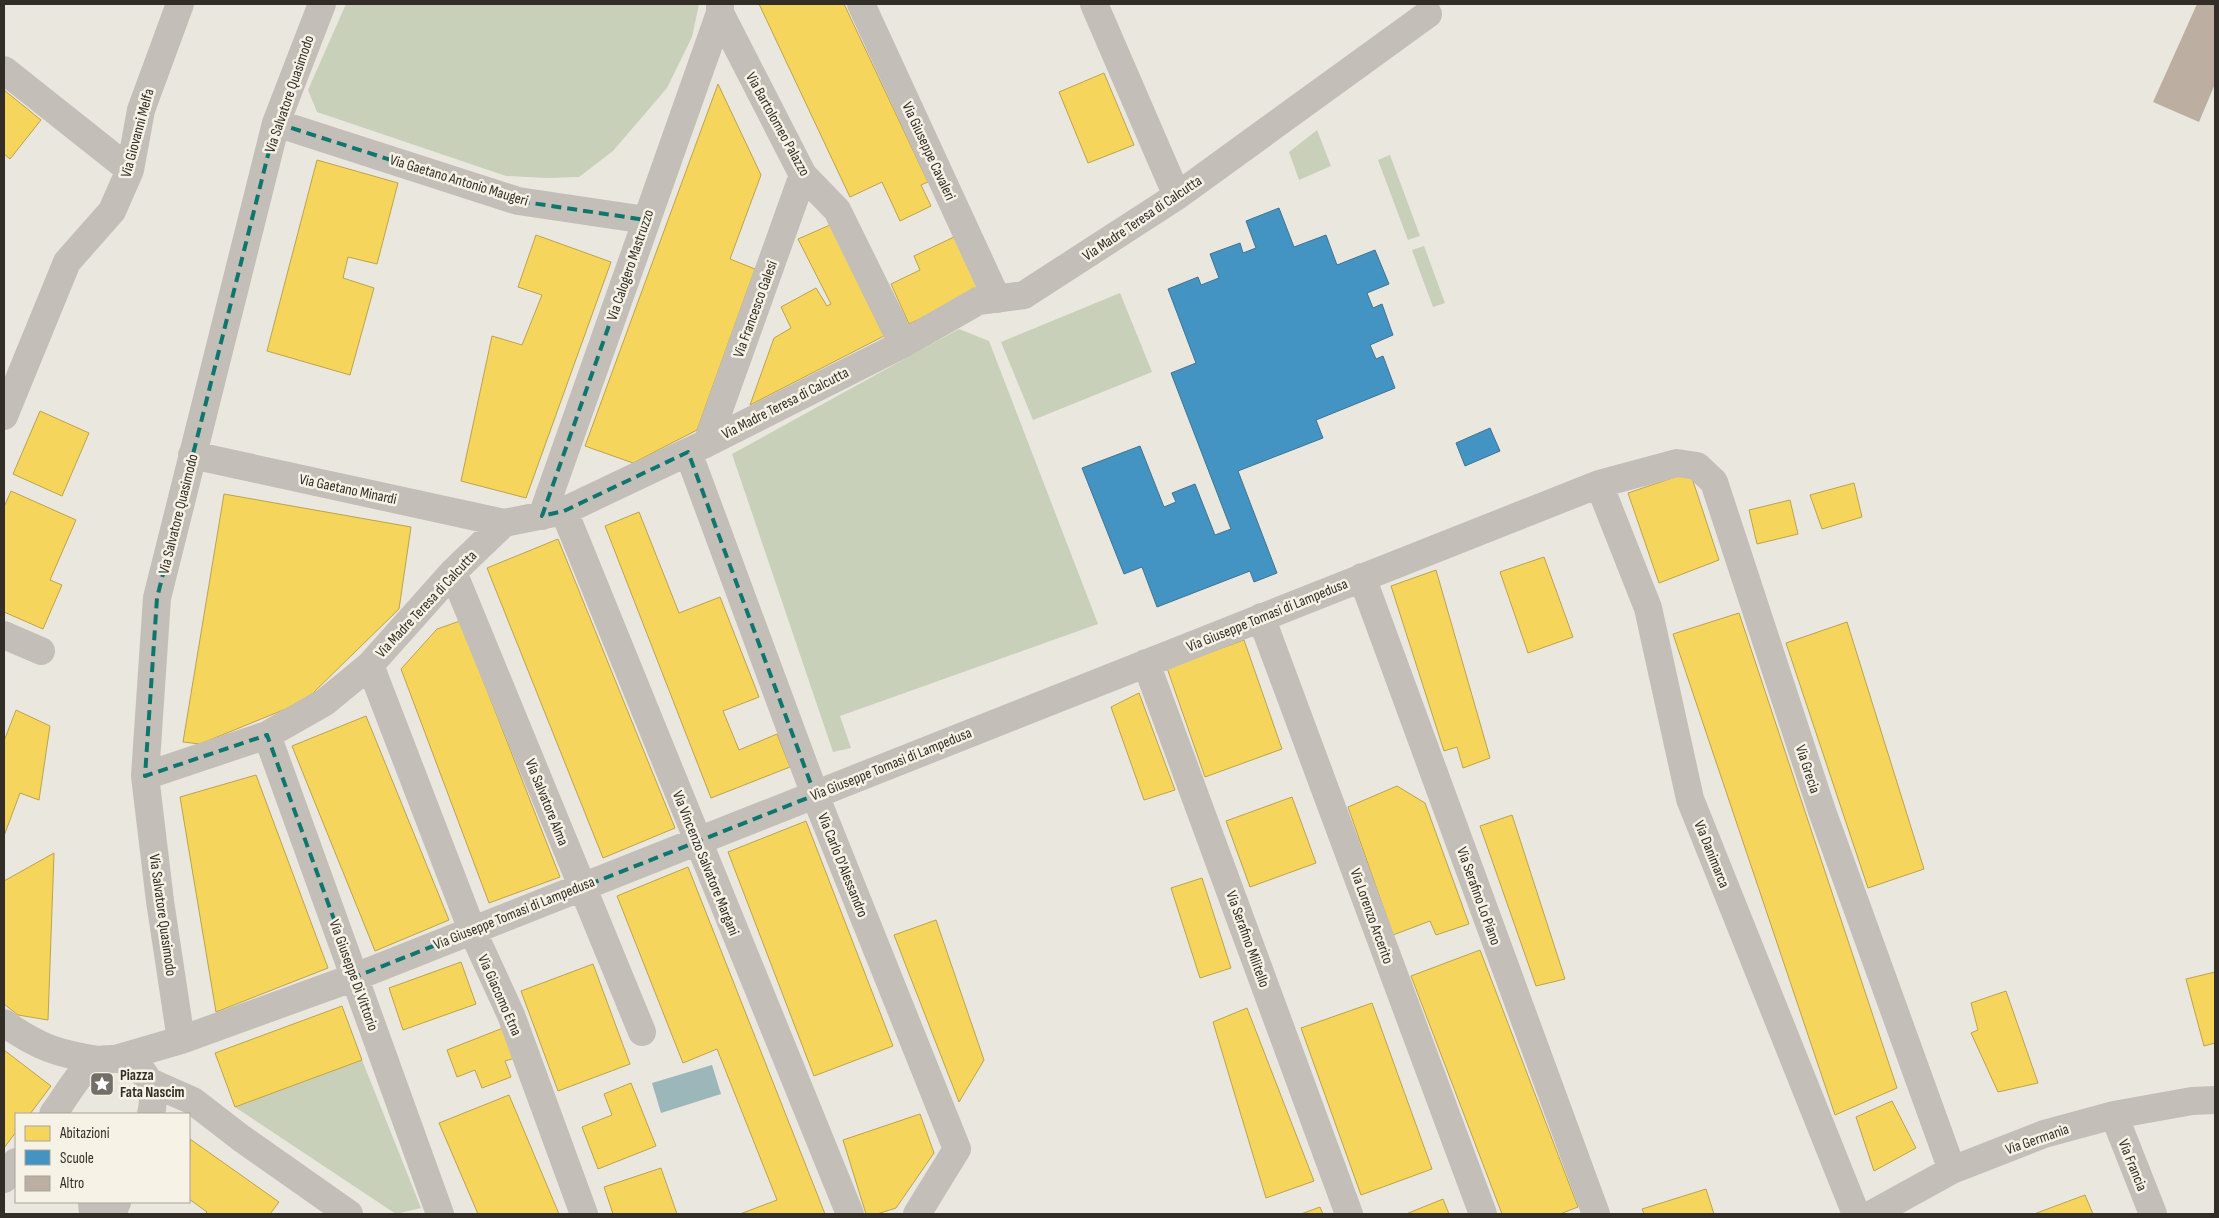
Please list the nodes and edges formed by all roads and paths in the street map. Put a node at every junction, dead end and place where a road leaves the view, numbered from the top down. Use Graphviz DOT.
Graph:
graph roads {
  1 [pos="180,4"];
  2 [pos="322,4"];
  3 [pos="861,4"];
  4 [pos="1094,4"];
  5 [pos="720,9"];
  6 [pos="1428,14"];
  7 [pos="4,70"];
  8 [pos="276,123"];
  9 [pos="130,170"];
  10 [pos="803,175"];
  11 [pos="1177,196"];
  12 [pos="646,220"];
  13 [pos="997,299"];
  14 [pos="903,344"];
  15 [pos="4,416"];
  16 [pos="697,447"];
  17 [pos="192,455"];
  18 [pos="1599,484"];
  19 [pos="553,514"];
  20 [pos="504,524"];
  21 [pos="453,572"];
  22 [pos="1362,577"];
  23 [pos="1262,617"];
  24 [pos="4,635"];
  25 [pos="41,651"];
  26 [pos="1146,663"];
  27 [pos="370,665"];
  28 [pos="267,735"];
  29 [pos="145,776"];
  30 [pos="815,795"];
  31 [pos="697,841"];
  32 [pos="581,887"];
  33 [pos="472,930"];
  34 [pos="354,977"];
  35 [pos="4,1023"];
  36 [pos="642,1032"];
  37 [pos="180,1040"];
  38 [pos="109,1059"];
  39 [pos="147,1077"];
  40 [pos="2215,1100"];
  41 [pos="73,1101"];
  42 [pos="55,1113"];
  43 [pos="151,1113"];
  44 [pos="2114,1115"];
  45 [pos="190,1120"];
  46 [pos="241,1138"];
  47 [pos="15,1163"];
  48 [pos="1952,1170"];
  49 [pos="4,1179"];
  50 [pos="349,1214"];
  51 [pos="440,1214"];
  52 [pos="584,1214"];
  53 [pos="850,1214"];
  54 [pos="917,1214"];
  55 [pos="1349,1214"];
  56 [pos="1483,1214"];
  57 [pos="1596,1214"];
  58 [pos="1856,1214"];
  59 [pos="1872,1214"];
  60 [pos="2153,1214"];
  1 -- 9 [label="street, Via Giovanni Melfa"];
  2 -- 8 [label="street, Via Salvatore Quasimodo"];
  3 -- 13 [label="street, Via Giuseppe Cavaleri"];
  4 -- 11 [label="street"];
  5 -- 10 [label="street, Via Bartolomeo Palazzo"];
  5 -- 12 [label="street, Via Calogero Mastruzzo"];
  6 -- 11 [label="street, Via Madre Teresa di Calcutta"];
  7 -- 9 [label="street"];
  8 -- 12 [label="street, Via Gaetano Antonio Maugeri"];
  8 -- 17 [label="street, Via Salvatore Quasimodo"];
  9 -- 15 [label="street, Via Giovanni Melfa"];
  10 -- 14 [label="street, Via Bartolomeo Palazzo"];
  10 -- 16 [label="street, Via Francesco Galesi"];
  11 -- 13 [label="street, Via Madre Teresa di Calcutta"];
  12 -- 19 [label="street, Via Calogero Mastruzzo"];
  13 -- 14 [label="street, Via Madre Teresa di Calcutta"];
  14 -- 16 [label="street, Via Madre Teresa di Calcutta"];
  16 -- 19 [label="street, Via Madre Teresa di Calcutta"];
  16 -- 30 [label="street, Via Carlo D'Alessandro"];
  17 -- 20 [label="street, Via Gaetano Minardi"];
  17 -- 29 [label="street, Via Salvatore Quasimodo"];
  18 -- 22 [label="street, Via Giuseppe Tomasi di Lampedusa"];
  18 -- 48 [label="street, Via Grecia"];
  18 -- 58 [label="street, Via Danimarca"];
  19 -- 20 [label="street, Via Madre Teresa di Calcutta"];
  19 -- 31 [label="street, Via Vincenzo Salvatore Margani"];
  20 -- 21 [label="street, Via Madre Teresa di Calcutta"];
  21 -- 27 [label="street, Via Madre Teresa di Calcutta"];
  21 -- 32 [label="street, Via Salvatore Alma"];
  22 -- 23 [label="street, Via Giuseppe Tomasi di Lampedusa"];
  22 -- 57 [label="street, Via Serafino Lo Piano"];
  23 -- 26 [label="street, Via Giuseppe Tomasi di Lampedusa"];
  23 -- 56 [label="street, Via Lorenzo Arcerito"];
  24 -- 25 [label="street"];
  26 -- 30 [label="street, Via Giuseppe Tomasi di Lampedusa"];
  26 -- 55 [label="street, Via Serafino Militello"];
  27 -- 28 [label="street, Via Madre Teresa di Calcutta"];
  27 -- 33 [label="street, Via Giacomo Etna"];
  28 -- 29 [label="street, Via Madre Teresa di Calcutta"];
  28 -- 34 [label="street, Via Giuseppe Di Vittorio"];
  29 -- 37 [label="street, Via Salvatore Quasimodo"];
  30 -- 31 [label="street, Via Giuseppe Tomasi di Lampedusa"];
  30 -- 54 [label="street, Via Carlo D'Alessandro"];
  31 -- 32 [label="street, Via Giuseppe Tomasi di Lampedusa"];
  31 -- 53 [label="street, Via Vincenzo Salvatore Margani"];
  32 -- 33 [label="street, Via Giuseppe Tomasi di Lampedusa"];
  32 -- 36 [label="street, Via Salvatore Alma"];
  33 -- 34 [label="street, Via Giuseppe Tomasi di Lampedusa"];
  33 -- 52 [label="street, Via Giacomo Etna"];
  34 -- 37 [label="street, Via Giuseppe Tomasi di Lampedusa"];
  34 -- 51 [label="street, Via Giuseppe Di Vittorio"];
  35 -- 38 [label="street"];
  37 -- 38 [label="street"];
  37 -- 39 [label="street"];
  38 -- 39 [label="street"];
  38 -- 41 [label="street"];
  39 -- 43 [label="street"];
  39 -- 46 [label="street"];
  40 -- 44 [label="street, Via Germania"];
  41 -- 42 [label="street"];
  44 -- 48 [label="street, Via Germania"];
  44 -- 60 [label="street, Via Francia"];
  45 -- 46 [label="street"];
  46 -- 50 [label="street"];
  47 -- 49 [label="street"];
  48 -- 59 [label="street, Via Germania"];
}
